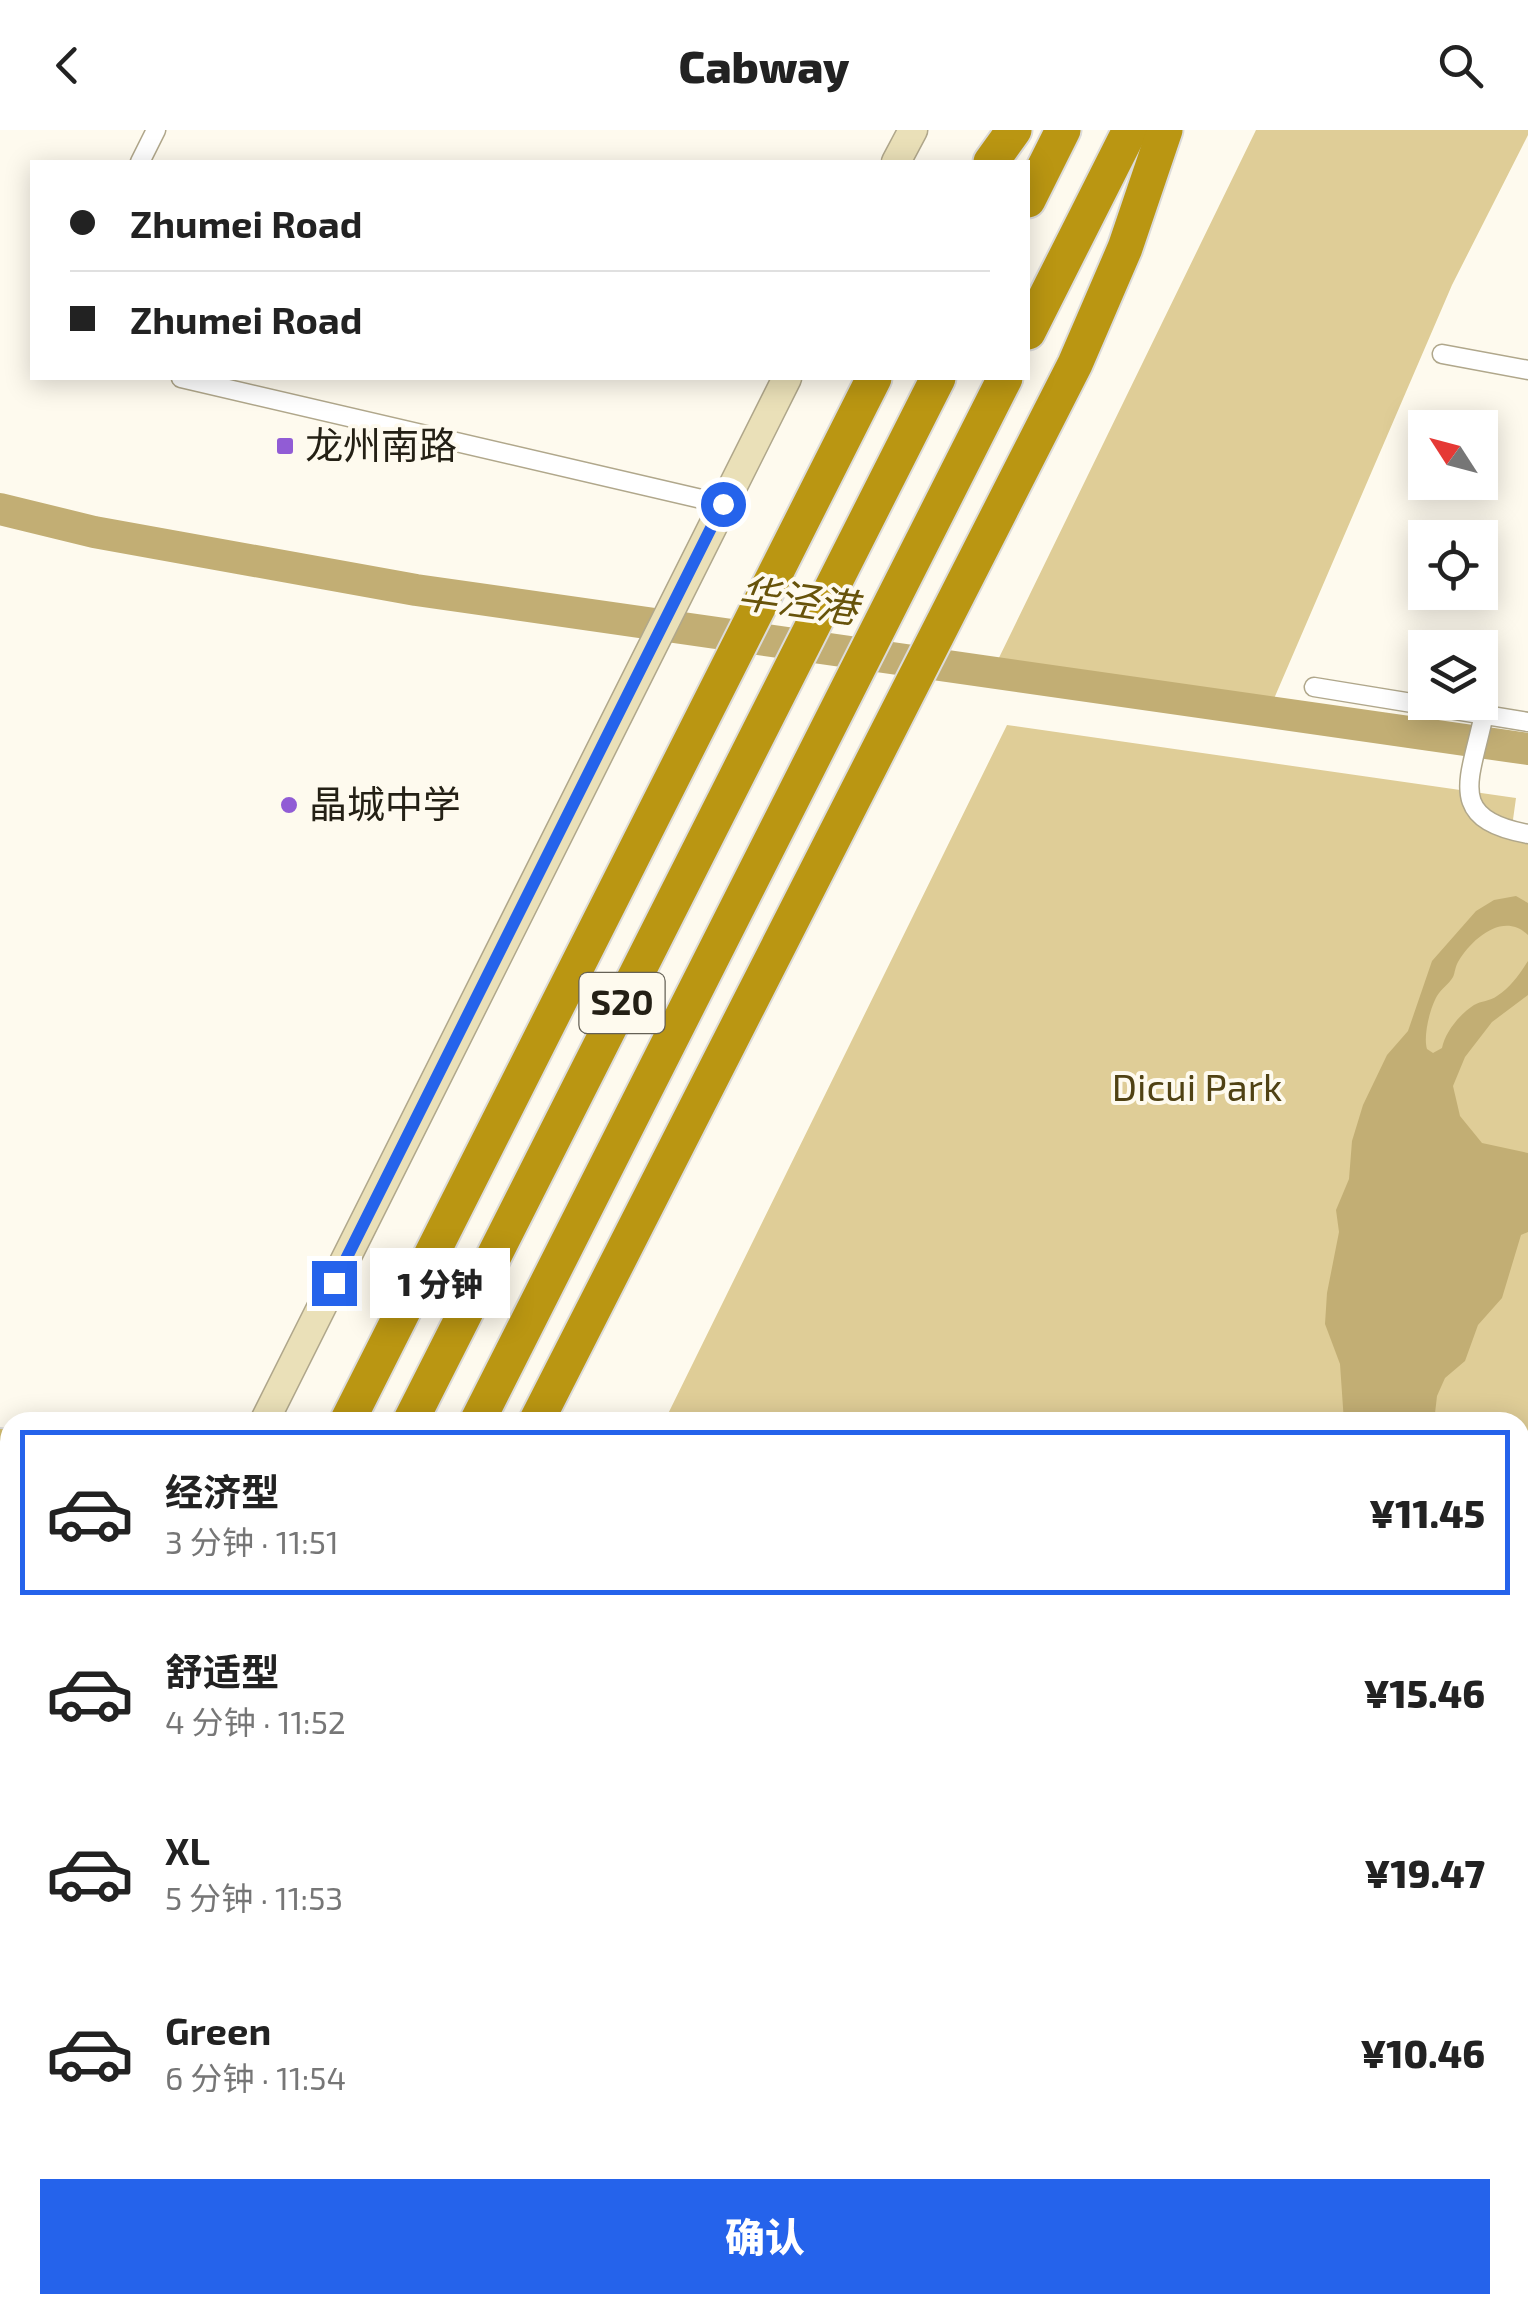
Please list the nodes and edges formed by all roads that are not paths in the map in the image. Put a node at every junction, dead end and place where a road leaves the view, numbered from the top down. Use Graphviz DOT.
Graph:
graph roads {
  1 [pos="156,130"];
  2 [pos="912,130"];
  3 [pos="1014,130"];
  4 [pos="1063,130"];
  5 [pos="1130,130"];
  6 [pos="1165,130"];
  7 [pos="141,160"];
  8 [pos="897,160"];
  9 [pos="992,160"];
  10 [pos="1030,196"];
  11 [pos="1030,328"];
  12 [pos="1442,354"];
  13 [pos="1528,370"];
  14 [pos="191,380"];
  15 [pos="786,380"];
  16 [pos="873,380"];
  17 [pos="937,380"];
  18 [pos="1004,380"];
  19 [pos="723,504"];
  20 [pos="1314,687"];
  21 [pos="1408,702"];
  22 [pos="1498,717"];
  23 [pos="1483,720"];
  24 [pos="1528,722"];
  25 [pos="1528,834"];
  26 [pos="269,1412"];
  27 [pos="351,1412"];
  28 [pos="415,1412"];
  29 [pos="482,1412"];
  30 [pos="541,1412"];
  1 -- 7 [label="street"];
  2 -- 8 [label="street"];
  3 -- 9 [label="highway"];
  4 -- 10 [label="highway"];
  5 -- 11 [label="highway"];
  6 -- 30 [label="highway"];
  12 -- 13 [label="street"];
  14 -- 19 [label="street"];
  15 -- 19 [label="street"];
  16 -- 27 [label="highway"];
  17 -- 28 [label="highway, S20"];
  18 -- 29 [label="highway, S20"];
  19 -- 26 [label="street"];
  20 -- 21 [label="street"];
  22 -- 24 [label="street"];
  23 -- 25 [label="street"];
}
